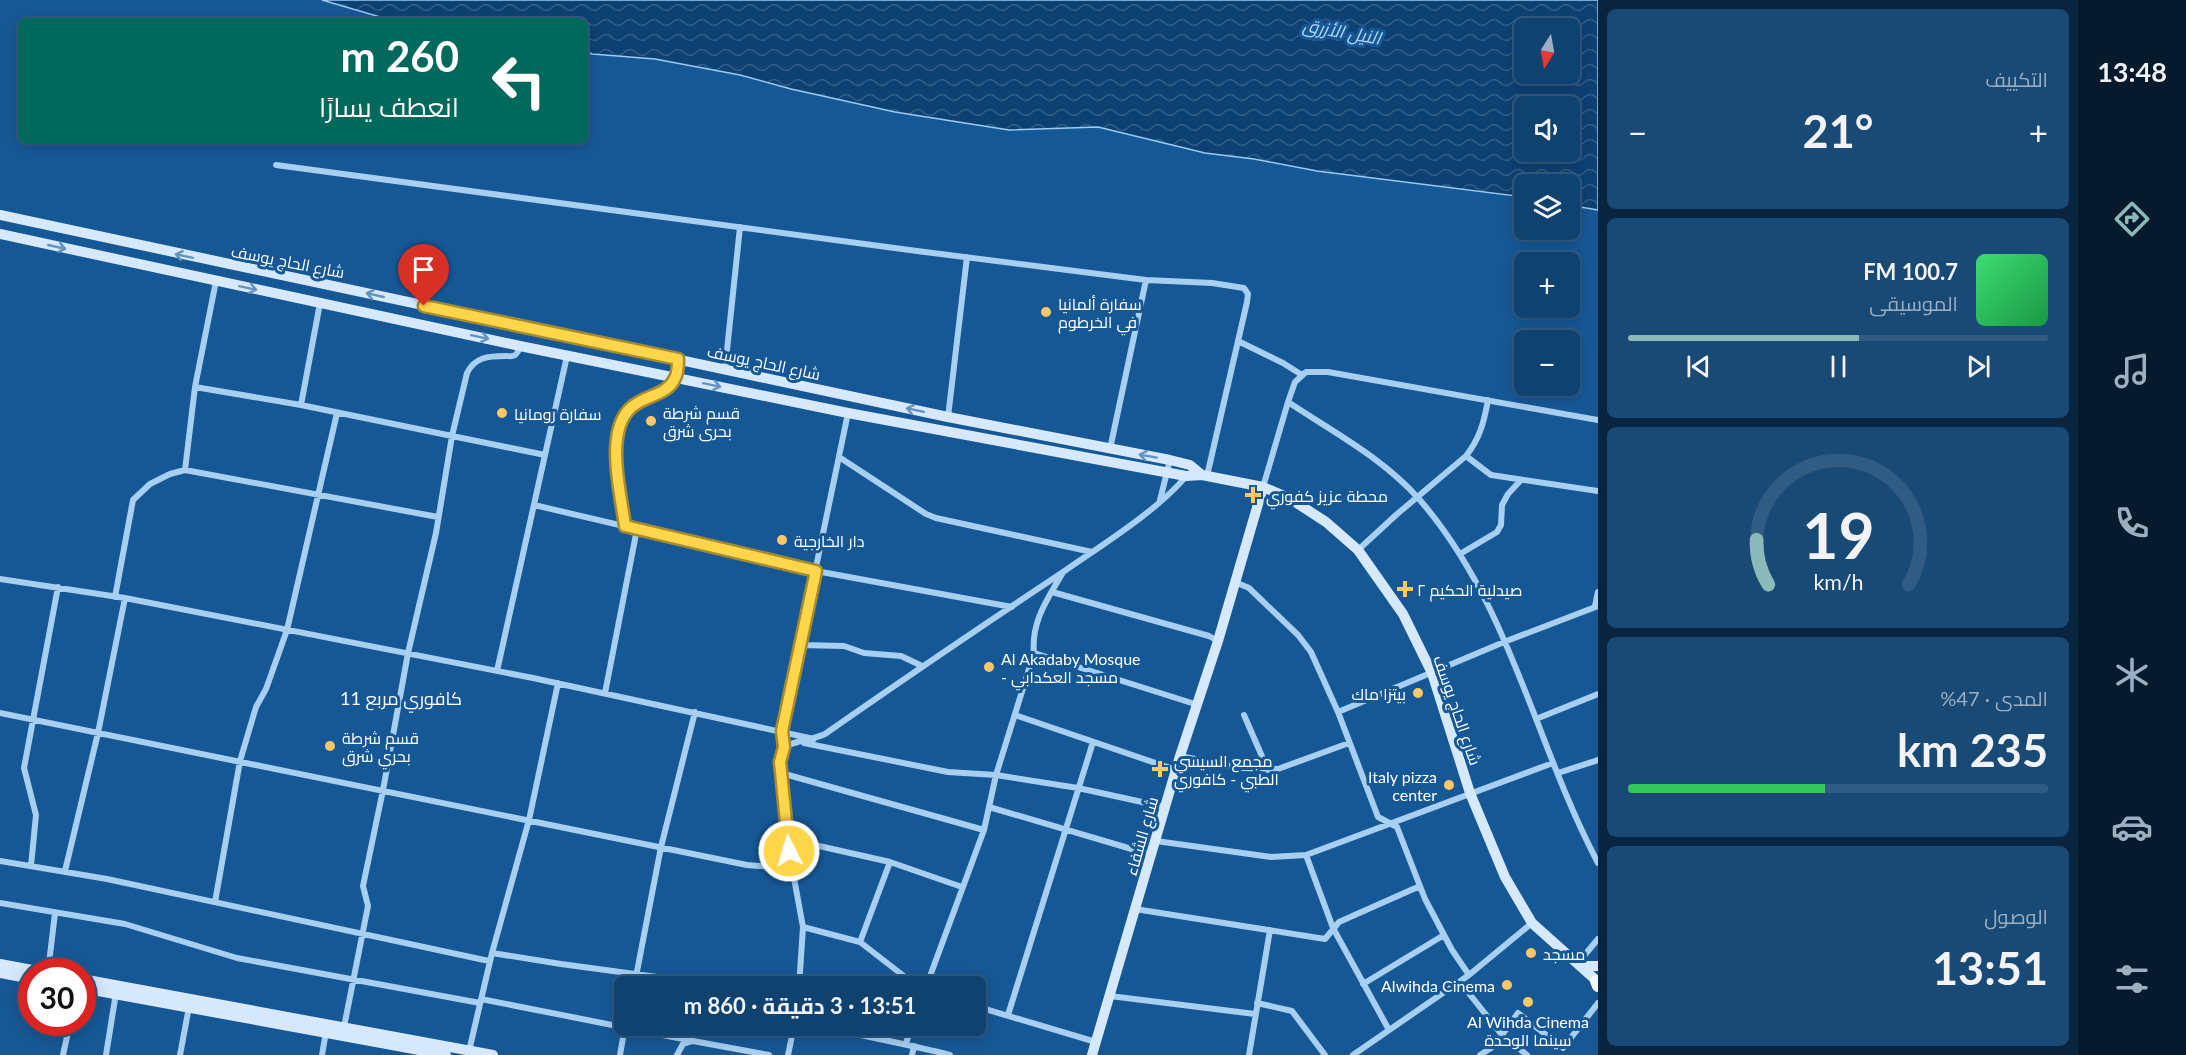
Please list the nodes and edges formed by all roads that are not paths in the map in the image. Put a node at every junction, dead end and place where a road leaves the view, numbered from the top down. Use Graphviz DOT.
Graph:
graph roads {
  1 [pos="276,165"];
  2 [pos="0,215"];
  3 [pos="39,224"];
  4 [pos="740,227"];
  5 [pos="0,234"];
  6 [pos="35,242"];
  7 [pos="967,257"];
  8 [pos="1146,280"];
  9 [pos="216,281"];
  10 [pos="320,303"];
  11 [pos="1238,341"];
  12 [pos="520,346"];
  13 [pos="567,356"];
  14 [pos="678,359"];
  15 [pos="725,369"];
  16 [pos="1302,375"];
  17 [pos="675,377"];
  18 [pos="195,387"];
  19 [pos="1488,400"];
  20 [pos="1288,402"];
  21 [pos="301,405"];
  22 [pos="337,413"];
  23 [pos="848,413"];
  24 [pos="948,417"];
  25 [pos="1598,420"];
  26 [pos="452,436"];
  27 [pos="1110,450"];
  28 [pos="545,455"];
  29 [pos="1466,456"];
  30 [pos="839,457"];
  31 [pos="1170,460"];
  32 [pos="185,470"];
  33 [pos="1188,471"];
  34 [pos="1168,472"];
  35 [pos="1204,475"];
  36 [pos="1521,480"];
  37 [pos="1263,487"];
  38 [pos="1598,491"];
  39 [pos="318,494"];
  40 [pos="1418,497"];
  41 [pos="1160,501"];
  42 [pos="534,505"];
  43 [pos="438,517"];
  44 [pos="625,526"];
  45 [pos="637,529"];
  46 [pos="1358,550"];
  47 [pos="1092,552"];
  48 [pos="1460,554"];
  49 [pos="816,571"];
  50 [pos="1064,571"];
  51 [pos="0,579"];
  52 [pos="1235,582"];
  53 [pos="58,587"];
  54 [pos="1052,592"];
  55 [pos="1598,592"];
  56 [pos="115,597"];
  57 [pos="125,598"];
  58 [pos="1597,606"];
  59 [pos="1012,607"];
  60 [pos="287,630"];
  61 [pos="1218,641"];
  62 [pos="1504,642"];
  63 [pos="800,645"];
  64 [pos="408,653"];
  65 [pos="1034,653"];
  66 [pos="922,666"];
  67 [pos="496,671"];
  68 [pos="1432,673"];
  69 [pos="558,683"];
  70 [pos="605,693"];
  71 [pos="1598,694"];
  72 [pos="1198,705"];
  73 [pos="695,712"];
  74 [pos="1338,712"];
  75 [pos="0,713"];
  76 [pos="1015,715"];
  77 [pos="1244,715"];
  78 [pos="1536,719"];
  79 [pos="33,720"];
  80 [pos="782,731"];
  81 [pos="98,733"];
  82 [pos="814,739"];
  83 [pos="798,742"];
  84 [pos="1093,742"];
  85 [pos="1349,743"];
  86 [pos="784,747"];
  87 [pos="1180,756"];
  88 [pos="1598,760"];
  89 [pos="240,761"];
  90 [pos="1553,763"];
  91 [pos="1176,770"];
  92 [pos="1268,770"];
  93 [pos="781,773"];
  94 [pos="1558,773"];
  95 [pos="996,775"];
  96 [pos="1078,788"];
  97 [pos="383,790"];
  98 [pos="1470,794"];
  99 [pos="989,807"];
  100 [pos="1165,807"];
  101 [pos="529,820"];
  102 [pos="1389,823"];
  103 [pos="1066,829"];
  104 [pos="984,830"];
  105 [pos="788,838"];
  106 [pos="1156,842"];
  107 [pos="661,847"];
  108 [pos="789,851"];
  109 [pos="1152,855"];
  110 [pos="1306,855"];
  111 [pos="0,861"];
  112 [pos="890,862"];
  113 [pos="1598,863"];
  114 [pos="31,866"];
  115 [pos="65,871"];
  116 [pos="1419,885"];
  117 [pos="962,887"];
  118 [pos="215,902"];
  119 [pos="0,903"];
  120 [pos="1136,909"];
  121 [pos="55,913"];
  122 [pos="1532,923"];
  123 [pos="803,927"];
  124 [pos="1334,928"];
  125 [pos="1270,930"];
  126 [pos="362,934"];
  127 [pos="1444,935"];
  128 [pos="1598,939"];
  129 [pos="861,942"];
  130 [pos="492,952"];
  131 [pos="48,958"];
  132 [pos="489,962"];
  133 [pos="0,964"];
  134 [pos="1579,965"];
  135 [pos="1598,966"];
  136 [pos="18,967"];
  137 [pos="0,973"];
  138 [pos="638,974"];
  139 [pos="1469,975"];
  140 [pos="18,976"];
  141 [pos="652,976"];
  142 [pos="800,976"];
  143 [pos="904,976"];
  144 [pos="930,976"];
  145 [pos="353,980"];
  146 [pos="1460,982"];
  147 [pos="1597,983"];
  148 [pos="1363,984"];
  149 [pos="96,985"];
  150 [pos="96,987"];
  151 [pos="116,993"];
  152 [pos="1110,996"];
  153 [pos="480,1001"];
  154 [pos="1257,1003"];
  155 [pos="1598,1003"];
  156 [pos="189,1007"];
  157 [pos="986,1009"];
  158 [pos="1255,1014"];
  159 [pos="1008,1015"];
  160 [pos="614,1024"];
  161 [pos="344,1028"];
  162 [pos="327,1029"];
  163 [pos="1389,1030"];
  164 [pos="1502,1035"];
  165 [pos="67,1036"];
  166 [pos="623,1036"];
  167 [pos="670,1036"];
  168 [pos="792,1036"];
  169 [pos="862,1036"];
  170 [pos="908,1036"];
  171 [pos="693,1041"];
  172 [pos="1096,1042"];
  173 [pos="906,1043"];
  174 [pos="914,1046"];
  175 [pos="469,1051"];
  176 [pos="1358,1054"];
  177 [pos="63,1055"];
  178 [pos="106,1055"];
  179 [pos="180,1055"];
  180 [pos="322,1055"];
  181 [pos="445,1055"];
  182 [pos="494,1055"];
  183 [pos="620,1055"];
  184 [pos="677,1055"];
  185 [pos="769,1055"];
  186 [pos="788,1055"];
  187 [pos="912,1055"];
  188 [pos="950,1055"];
  189 [pos="1092,1055"];
  190 [pos="1249,1055"];
  191 [pos="1325,1055"];
  192 [pos="1480,1055"];
  193 [pos="1527,1055"];
  1 -- 4 [label="street"];
  2 -- 3 [label="main road, شارع الحاج يوسف"];
  3 -- 6 [label="main road"];
  14 -- 3 [label="main road, شارع الحاج يوسف, one-way"];
  4 -- 7 [label="street"];
  4 -- 15 [label="street"];
  5 -- 6 [label="main road, شارع الحاج يوسف"];
  6 -- 9 [label="main road, شارع الحاج يوسف, one-way"];
  7 -- 8 [label="street"];
  7 -- 24 [label="street"];
  8 -- 11 [label="street"];
  8 -- 27 [label="street"];
  9 -- 10 [label="main road, شارع الحاج يوسف, one-way"];
  9 -- 18 [label="street"];
  10 -- 12 [label="main road, شارع الحاج يوسف, one-way"];
  10 -- 21 [label="street"];
  11 -- 16 [label="street"];
  11 -- 35 [label="street"];
  12 -- 13 [label="main road, شارع الحاج يوسف"];
  12 -- 26 [label="street"];
  13 -- 17 [label="main road, شارع الحاج يوسف"];
  13 -- 28 [label="street"];
  14 -- 15 [label="main road, شارع الحاج يوسف"];
  14 -- 17 [label="main road"];
  24 -- 15 [label="main road, شارع الحاج يوسف, one-way"];
  16 -- 19 [label="street"];
  16 -- 20 [label="street"];
  17 -- 23 [label="main road, شارع الحاج يوسف, one-way"];
  17 -- 44 [label="street"];
  18 -- 21 [label="street"];
  18 -- 32 [label="street"];
  19 -- 25 [label="street"];
  19 -- 29 [label="street"];
  20 -- 37 [label="street"];
  20 -- 40 [label="street"];
  21 -- 22 [label="street"];
  22 -- 26 [label="street"];
  22 -- 39 [label="street"];
  23 -- 30 [label="street"];
  23 -- 34 [label="main road, شارع الحاج يوسف"];
  24 -- 27 [label="main road, شارع الحاج يوسف"];
  26 -- 28 [label="street"];
  26 -- 43 [label="street"];
  31 -- 27 [label="main road, شارع الحاج يوسف, one-way"];
  28 -- 42 [label="street"];
  29 -- 36 [label="street"];
  29 -- 40 [label="street"];
  30 -- 47 [label="street"];
  30 -- 49 [label="street"];
  31 -- 33 [label="main road, شارع الحاج يوسف"];
  31 -- 34 [label="street"];
  32 -- 39 [label="street"];
  32 -- 56 [label="street"];
  33 -- 34 [label="main road, شارع الحاج يوسف"];
  33 -- 35 [label="main road, شارع الحاج يوسف"];
  33 -- 41 [label="street"];
  34 -- 41 [label="street"];
  35 -- 37 [label="main road, شارع الحاج يوسف"];
  36 -- 38 [label="street"];
  36 -- 48 [label="street"];
  37 -- 46 [label="main road, شارع الحاج يوسف"];
  37 -- 52 [label="main road, شارع الشفاء"];
  39 -- 43 [label="street"];
  39 -- 60 [label="street"];
  40 -- 46 [label="street"];
  40 -- 48 [label="street"];
  41 -- 47 [label="street"];
  42 -- 44 [label="street"];
  42 -- 67 [label="street"];
  43 -- 64 [label="street"];
  44 -- 45 [label="street"];
  45 -- 49 [label="street"];
  45 -- 70 [label="street"];
  46 -- 68 [label="main road, شارع الحاج يوسف"];
  47 -- 50 [label="street"];
  48 -- 62 [label="street"];
  49 -- 59 [label="street"];
  49 -- 63 [label="street"];
  50 -- 54 [label="street"];
  50 -- 59 [label="street"];
  51 -- 53 [label="street"];
  52 -- 61 [label="main road, شارع الشفاء"];
  52 -- 74 [label="street"];
  53 -- 56 [label="street"];
  53 -- 79 [label="street"];
  54 -- 61 [label="street"];
  54 -- 65 [label="street"];
  55 -- 58 [label="street"];
  56 -- 57 [label="street"];
  57 -- 60 [label="street"];
  57 -- 81 [label="street"];
  58 -- 62 [label="street"];
  59 -- 66 [label="street"];
  60 -- 64 [label="street"];
  60 -- 89 [label="street"];
  61 -- 72 [label="main road, شارع الشفاء"];
  62 -- 68 [label="street"];
  62 -- 78 [label="street"];
  63 -- 66 [label="street"];
  63 -- 80 [label="street"];
  64 -- 67 [label="street"];
  64 -- 97 [label="street"];
  65 -- 72 [label="street"];
  65 -- 76 [label="street"];
  66 -- 82 [label="street"];
  67 -- 69 [label="street"];
  68 -- 74 [label="street"];
  68 -- 98 [label="main road, شارع الحاج يوسف"];
  69 -- 70 [label="street"];
  69 -- 101 [label="street"];
  70 -- 73 [label="street"];
  71 -- 78 [label="street"];
  72 -- 87 [label="main road, شارع الشفاء"];
  73 -- 80 [label="street"];
  73 -- 107 [label="street"];
  74 -- 85 [label="street"];
  75 -- 79 [label="street"];
  76 -- 84 [label="street"];
  76 -- 95 [label="street"];
  77 -- 92 [label="street"];
  78 -- 90 [label="street"];
  79 -- 81 [label="street"];
  79 -- 114 [label="street"];
  80 -- 82 [label="street"];
  80 -- 86 [label="street"];
  81 -- 89 [label="street"];
  81 -- 115 [label="street"];
  82 -- 83 [label="street"];
  83 -- 86 [label="street"];
  83 -- 95 [label="street"];
  84 -- 91 [label="street"];
  84 -- 96 [label="street"];
  85 -- 92 [label="street"];
  85 -- 102 [label="street"];
  86 -- 93 [label="street"];
  87 -- 91 [label="main road, شارع الشفاء"];
  87 -- 92 [label="street"];
  88 -- 94 [label="street"];
  89 -- 97 [label="street"];
  89 -- 118 [label="street"];
  90 -- 94 [label="street"];
  90 -- 98 [label="street"];
  91 -- 100 [label="main road, شارع الشفاء"];
  93 -- 104 [label="street"];
  93 -- 105 [label="street"];
  94 -- 113 [label="street"];
  95 -- 96 [label="street"];
  95 -- 99 [label="street"];
  96 -- 100 [label="street"];
  96 -- 103 [label="street"];
  97 -- 101 [label="street"];
  97 -- 126 [label="street"];
  98 -- 102 [label="street"];
  98 -- 122 [label="main road, شارع الحاج يوسف"];
  99 -- 103 [label="street"];
  99 -- 104 [label="street"];
  100 -- 106 [label="main road, شارع الشفاء"];
  101 -- 107 [label="street"];
  101 -- 130 [label="street"];
  102 -- 110 [label="street"];
  102 -- 116 [label="street"];
  103 -- 109 [label="street"];
  103 -- 159 [label="street"];
  104 -- 117 [label="street"];
  105 -- 108 [label="street"];
  105 -- 112 [label="street"];
  106 -- 109 [label="main road, شارع الشفاء"];
  106 -- 110 [label="street"];
  107 -- 108 [label="street"];
  107 -- 138 [label="street"];
  108 -- 123 [label="street"];
  109 -- 120 [label="main road, شارع الشفاء"];
  110 -- 124 [label="street"];
  111 -- 114 [label="street"];
  112 -- 117 [label="street"];
  112 -- 129 [label="street"];
  114 -- 115 [label="street"];
  115 -- 118 [label="street"];
  116 -- 124 [label="street"];
  116 -- 127 [label="street"];
  117 -- 144 [label="street"];
  118 -- 126 [label="street"];
  119 -- 121 [label="street"];
  120 -- 125 [label="street"];
  120 -- 152 [label="main road, شارع الشفاء"];
  121 -- 131 [label="street"];
  121 -- 145 [label="street"];
  122 -- 134 [label="main road, شارع الحاج يوسف"];
  122 -- 139 [label="street"];
  123 -- 129 [label="street"];
  123 -- 142 [label="street"];
  124 -- 125 [label="street"];
  124 -- 148 [label="street"];
  125 -- 154 [label="street"];
  126 -- 132 [label="street"];
  126 -- 145 [label="street"];
  127 -- 139 [label="street"];
  127 -- 148 [label="street"];
  128 -- 134 [label="street"];
  129 -- 143 [label="street"];
  130 -- 132 [label="street"];
  130 -- 138 [label="street"];
  132 -- 153 [label="street"];
  133 -- 136 [label="main road"];
  134 -- 135 [label="main road"];
  134 -- 147 [label="main road, شارع الحاج يوسف"];
  137 -- 140 [label="main road"];
  138 -- 141 [label="street"];
  139 -- 146 [label="street"];
  145 -- 153 [label="street"];
  145 -- 161 [label="street"];
  146 -- 163 [label="street"];
  146 -- 164 [label="street"];
  148 -- 163 [label="street"];
  149 -- 162 [label="main road"];
  150 -- 151 [label="main road"];
  151 -- 156 [label="main road"];
  151 -- 178 [label="street"];
  152 -- 158 [label="street"];
  152 -- 172 [label="main road, شارع الشفاء"];
  153 -- 160 [label="street"];
  153 -- 175 [label="street"];
  154 -- 158 [label="street"];
  154 -- 191 [label="street"];
  155 -- 164 [label="street"];
  156 -- 162 [label="main road"];
  156 -- 179 [label="street"];
  157 -- 159 [label="street"];
  158 -- 190 [label="street"];
  159 -- 172 [label="street"];
  161 -- 162 [label="main road"];
  161 -- 175 [label="main road"];
  162 -- 180 [label="street"];
  162 -- 181 [label="main road"];
  163 -- 176 [label="street"];
  164 -- 192 [label="street"];
  164 -- 193 [label="street"];
  165 -- 177 [label="street"];
  166 -- 183 [label="street"];
  167 -- 171 [label="street"];
  168 -- 186 [label="street"];
  169 -- 173 [label="street"];
  170 -- 173 [label="street"];
  171 -- 184 [label="street"];
  171 -- 185 [label="street"];
  172 -- 189 [label="main road, شارع الشفاء"];
  173 -- 174 [label="street"];
  174 -- 187 [label="street"];
  174 -- 188 [label="street"];
  175 -- 182 [label="main road"];
}
